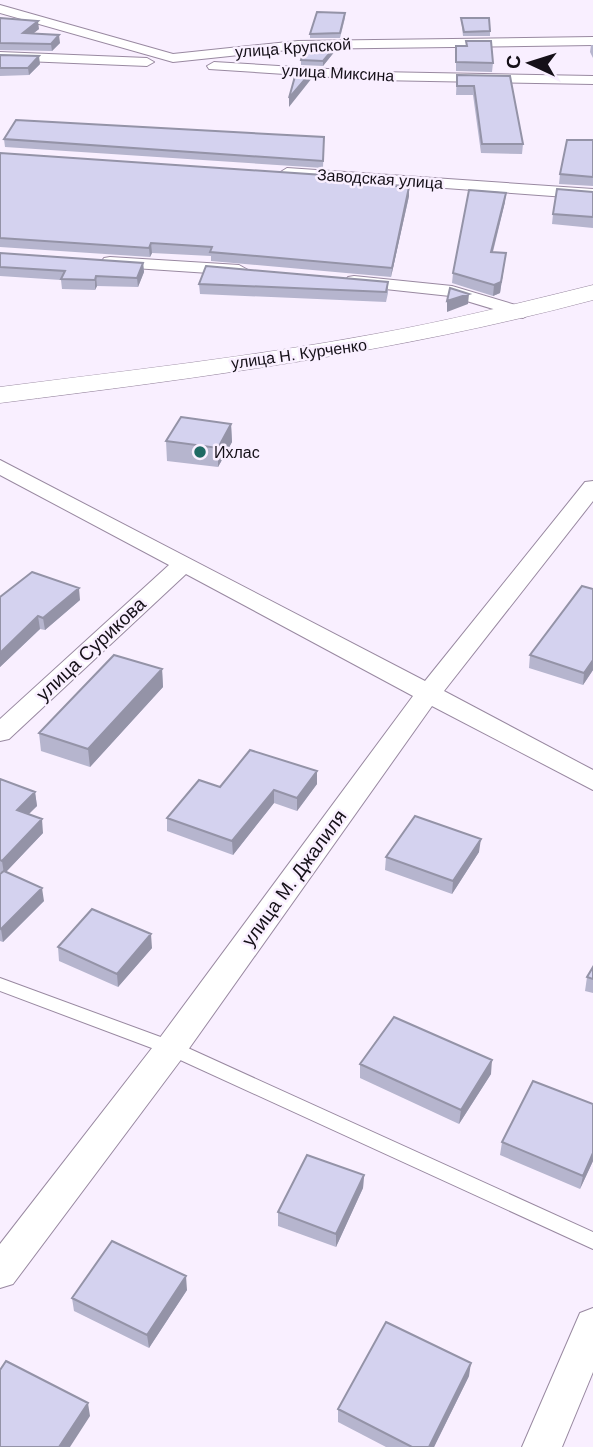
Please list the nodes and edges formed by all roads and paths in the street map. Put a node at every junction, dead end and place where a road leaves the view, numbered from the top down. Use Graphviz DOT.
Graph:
graph roads {
  1 [pos="0,9"];
  2 [pos="593,41"];
  3 [pos="0,56"];
  4 [pos="173,58"];
  5 [pos="125,61"];
  6 [pos="593,80"];
  7 [pos="276,172"];
  8 [pos="593,194"];
  9 [pos="96,261"];
  10 [pos="260,272"];
  11 [pos="341,279"];
  12 [pos="593,292"];
  13 [pos="523,313"];
  14 [pos="0,395"];
  15 [pos="0,466"];
  16 [pos="593,486"];
  17 [pos="182,565"];
  18 [pos="428,694"];
  19 [pos="0,733"];
  20 [pos="593,781"];
  21 [pos="0,984"];
  22 [pos="171,1048"];
  23 [pos="593,1241"];
  24 [pos="0,1272"];
  25 [pos="593,1325"];
  26 [pos="542,1447"];
  1 -- 4 [label="street, улица Крупской"];
  2 -- 4 [label="street, улица Крупской"];
  3 -- 5 [label="street, улица Миксина"];
  4 -- 5 [label="street"];
  5 -- 6 [label="street, улица Миксина"];
  7 -- 8 [label="street, Заводская улица"];
  9 -- 10 [label="street"];
  11 -- 13 [label="street"];
  12 -- 13 [label="main road, улица Н. Курченко"];
  13 -- 14 [label="main road, улица Н. Курченко"];
  15 -- 17 [label="street"];
  16 -- 18 [label="street, улица М. Джалиля"];
  17 -- 18 [label="street"];
  17 -- 19 [label="street, улица Сурикова"];
  18 -- 20 [label="street"];
  18 -- 22 [label="street, улица М. Джалиля"];
  21 -- 22 [label="lane"];
  22 -- 23 [label="lane"];
  22 -- 24 [label="street, улица М. Джалиля"];
  25 -- 26 [label="street"];
}
